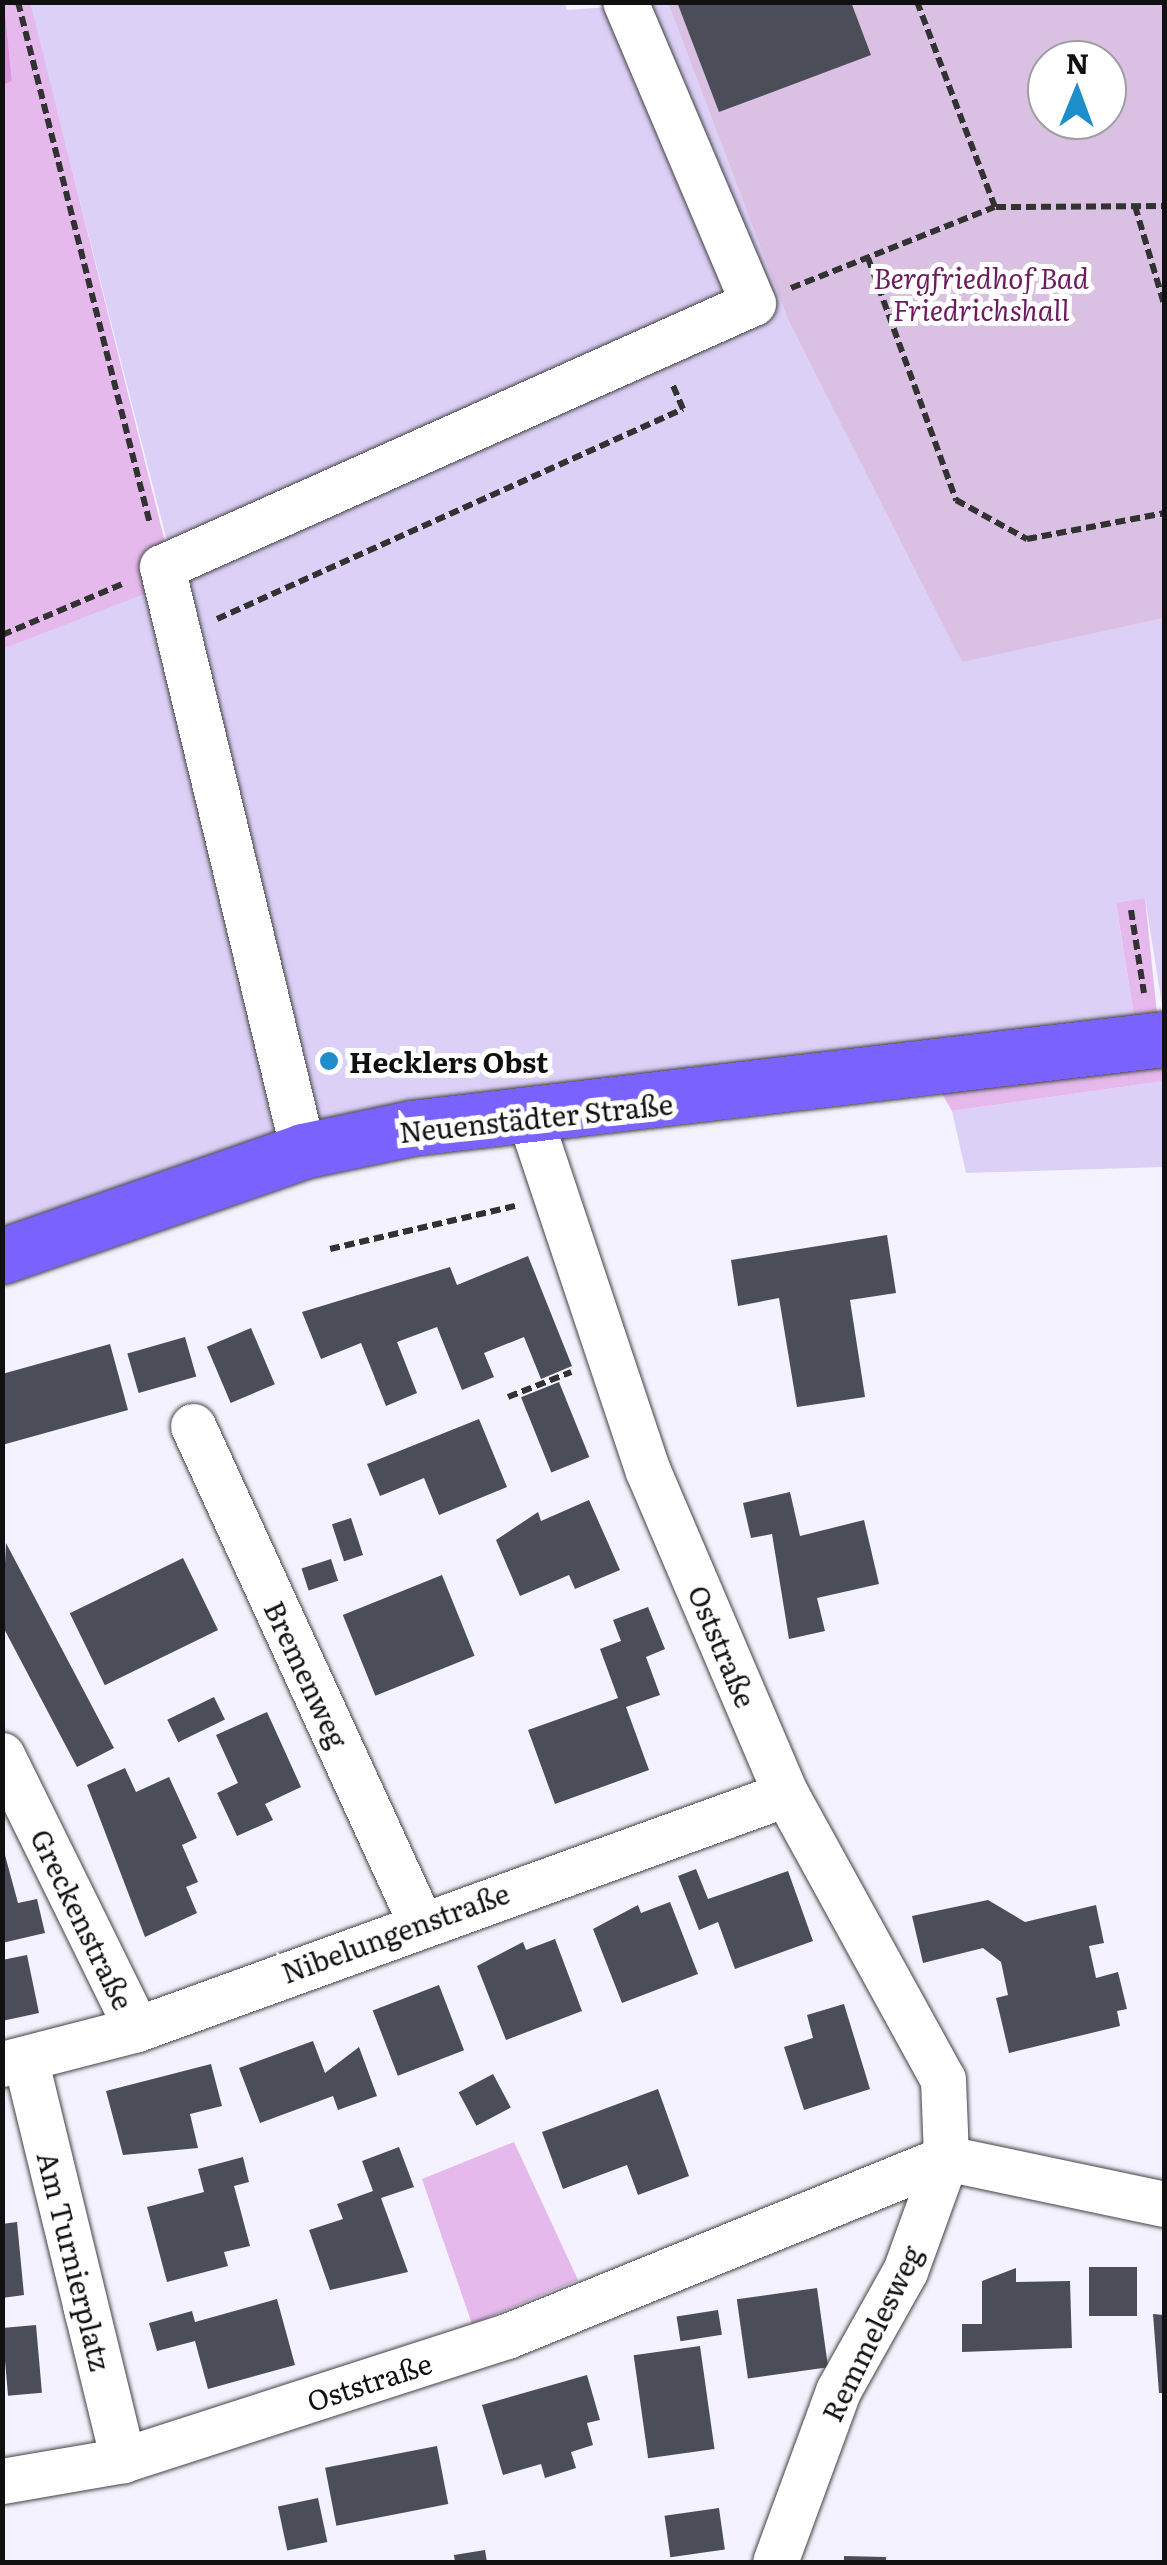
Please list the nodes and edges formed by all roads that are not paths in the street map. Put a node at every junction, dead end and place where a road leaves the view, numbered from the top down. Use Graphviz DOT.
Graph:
graph roads {
  1 [pos="625,2"];
  2 [pos="1158,1040"];
  3 [pos="528,1116"];
  4 [pos="303,1151"];
  5 [pos="2,1256"];
  6 [pos="194,1426"];
  7 [pos="2,1755"];
  8 [pos="786,1794"];
  9 [pos="420,1922"];
  10 [pos="137,2029"];
  11 [pos="14,2063"];
  12 [pos="946,2158"];
  13 [pos="1164,2204"];
  14 [pos="124,2460"];
  15 [pos="2,2481"];
  16 [pos="774,2562"];
  1 -- 4 [label="street"];
  2 -- 3 [label="main road, Neuenstädter Straße"];
  3 -- 4 [label="main road, Neuenstädter Straße"];
  3 -- 8 [label="street, Oststraße"];
  4 -- 5 [label="main road, Neuenstädter Straße"];
  6 -- 9 [label="street, Bremenweg"];
  7 -- 10 [label="street, Greckenstraße"];
  8 -- 9 [label="street, Nibelungenstraße"];
  8 -- 12 [label="street, Oststraße"];
  9 -- 10 [label="street, Nibelungenstraße"];
  10 -- 11 [label="street, Nibelungenstraße"];
  11 -- 14 [label="street, Am Turnierplatz"];
  12 -- 13 [label="street"];
  12 -- 14 [label="street, Oststraße"];
  12 -- 16 [label="street, Remmelesweg"];
  14 -- 15 [label="street, Oststraße"];
}
